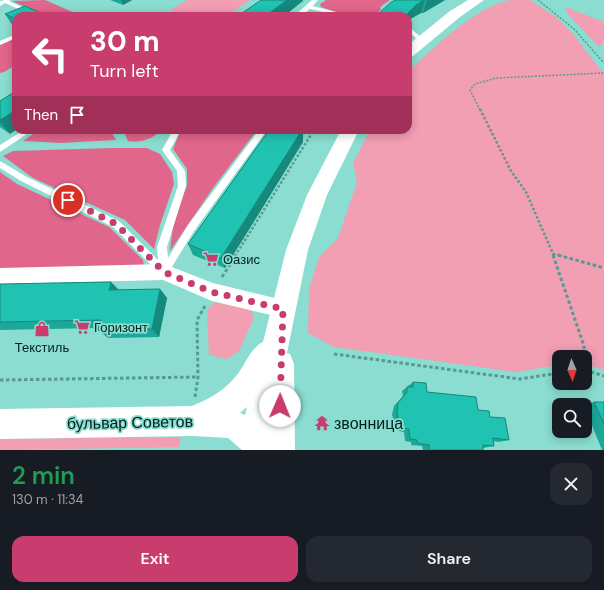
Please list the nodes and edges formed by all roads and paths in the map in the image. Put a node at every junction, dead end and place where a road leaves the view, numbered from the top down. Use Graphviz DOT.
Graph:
graph roads {
  1 [pos="315,0"];
  2 [pos="477,0"];
  3 [pos="538,0"];
  4 [pos="4,2"];
  5 [pos="309,7"];
  6 [pos="28,12"];
  7 [pos="302,12"];
  8 [pos="331,12"];
  9 [pos="412,32"];
  10 [pos="12,38"];
  11 [pos="421,40"];
  12 [pos="0,43"];
  13 [pos="412,49"];
  14 [pos="604,63"];
  15 [pos="604,73"];
  16 [pos="23,134"];
  17 [pos="174,134"];
  18 [pos="259,134"];
  19 [pos="311,134"];
  20 [pos="348,134"];
  21 [pos="0,149"];
  22 [pos="0,164"];
  23 [pos="553,254"];
  24 [pos="604,268"];
  25 [pos="164,272"];
  26 [pos="0,276"];
  27 [pos="212,292"];
  28 [pos="283,309"];
  29 [pos="584,350"];
  30 [pos="334,354"];
  31 [pos="592,372"];
  32 [pos="552,374"];
  33 [pos="604,376"];
  34 [pos="198,377"];
  35 [pos="0,380"];
  36 [pos="194,410"];
  37 [pos="0,424"];
  38 [pos="259,448"];
  1 -- 5 [label="lane"];
  2 -- 11 [label="street"];
  3 -- 14 [label="path"];
  4 -- 6 [label="lane"];
  5 -- 7 [label="lane"];
  5 -- 8 [label="lane"];
  9 -- 11 [label="lane"];
  10 -- 12 [label="lane"];
  11 -- 13 [label="street"];
  15 -- 23 [label="path"];
  16 -- 21 [label="lane"];
  17 -- 25 [label="lane"];
  18 -- 25 [label="lane"];
  19 -- 27 [label="path"];
  20 -- 28 [label="street"];
  22 -- 25 [label="lane"];
  23 -- 24 [label="path"];
  23 -- 29 [label="path"];
  25 -- 26 [label="street"];
  25 -- 27 [label="street"];
  27 -- 28 [label="street"];
  27 -- 34 [label="path"];
  28 -- 36 [label="street"];
  28 -- 38 [label="street"];
  28 -- 38 [label="street"];
  30 -- 32 [label="path"];
  31 -- 33 [label="path"];
  34 -- 35 [label="path"];
  34 -- 36 [label="path"];
  36 -- 37 [label="street, бульвар Советов"];
  36 -- 38 [label="street, бульвар Советов"];
}
